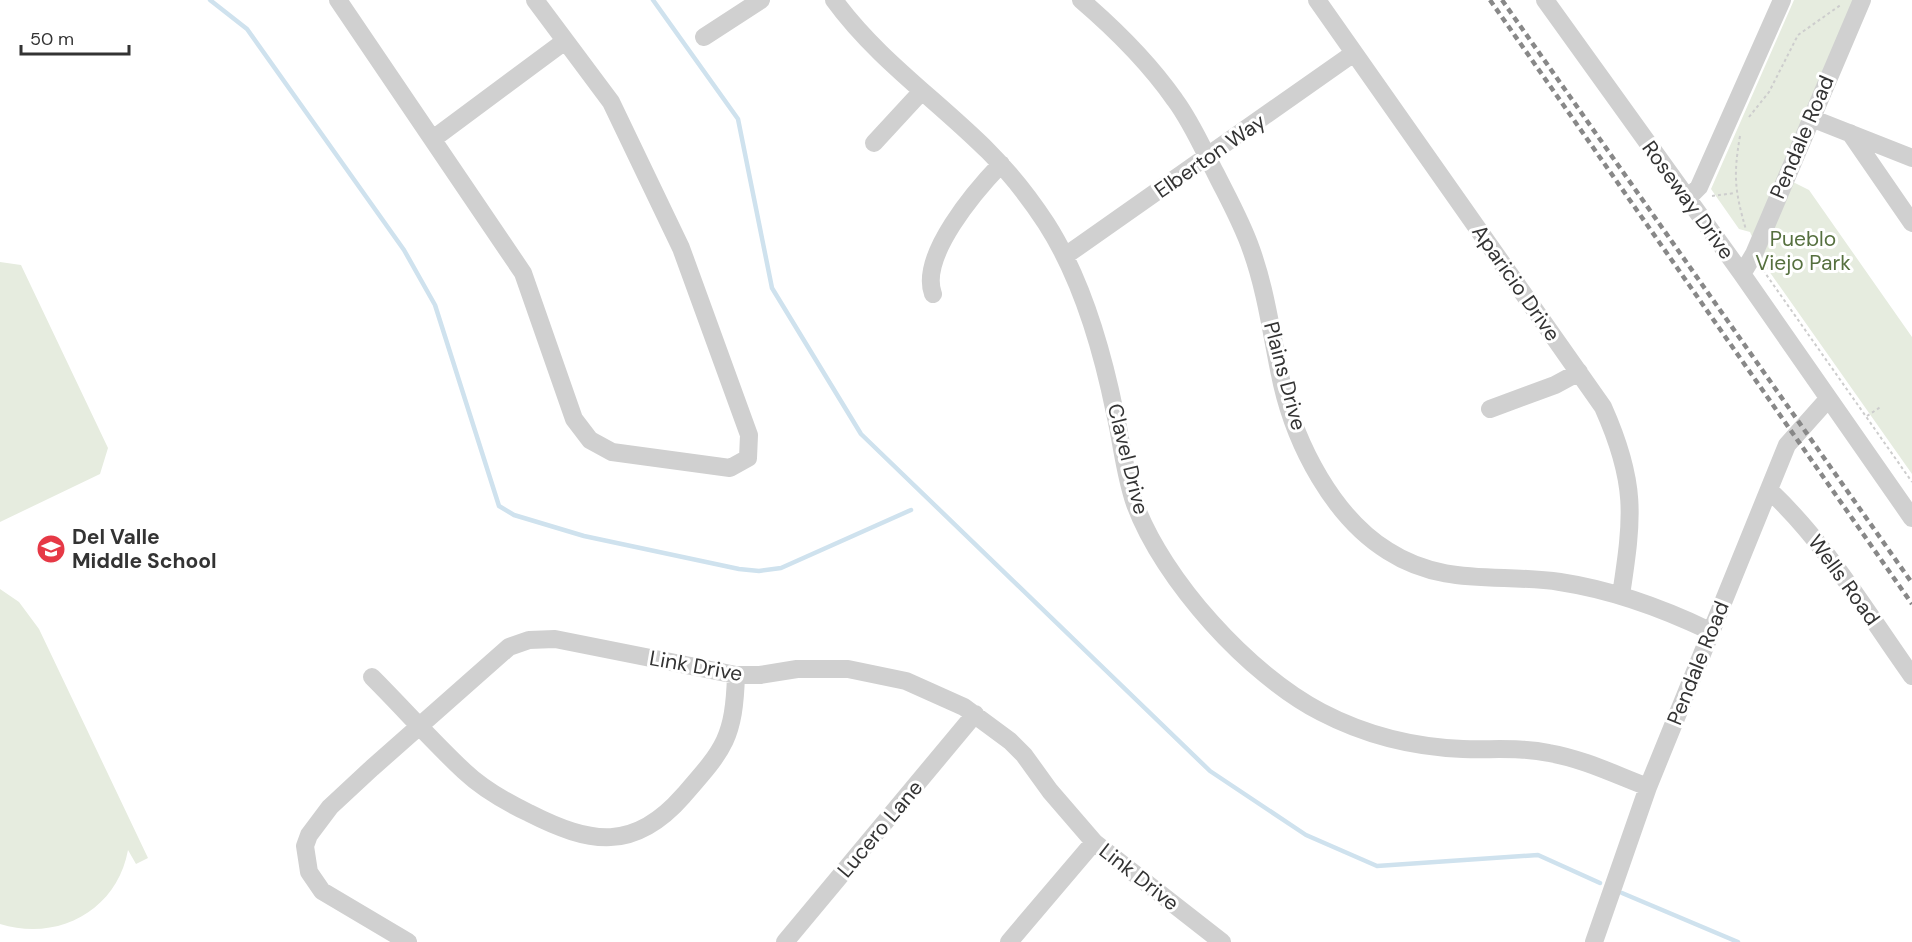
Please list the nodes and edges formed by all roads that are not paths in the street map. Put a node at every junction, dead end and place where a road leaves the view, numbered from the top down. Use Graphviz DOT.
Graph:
graph roads {
  1 [pos="339,0"];
  2 [pos="535,0"];
  3 [pos="761,0"];
  4 [pos="834,0"];
  5 [pos="1081,0"];
  6 [pos="1317,0"];
  7 [pos="1545,0"];
  8 [pos="1782,0"];
  9 [pos="1862,0"];
  10 [pos="704,37"];
  11 [pos="565,41"];
  12 [pos="1354,53"];
  13 [pos="922,91"];
  14 [pos="1810,118"];
  15 [pos="1850,133"];
  16 [pos="434,139"];
  17 [pos="874,143"];
  18 [pos="1207,157"];
  19 [pos="1912,158"];
  20 [pos="1001,164"];
  21 [pos="1687,199"];
  22 [pos="1912,223"];
  23 [pos="1065,256"];
  24 [pos="1742,274"];
  25 [pos="933,294"];
  26 [pos="1579,372"];
  27 [pos="1828,399"];
  28 [pos="1490,408"];
  29 [pos="1769,490"];
  30 [pos="1912,518"];
  31 [pos="1621,595"];
  32 [pos="1710,631"];
  33 [pos="736,675"];
  34 [pos="1912,676"];
  35 [pos="372,677"];
  36 [pos="975,714"];
  37 [pos="420,725"];
  38 [pos="1648,787"];
  39 [pos="1094,842"];
  40 [pos="408,942"];
  41 [pos="785,942"];
  42 [pos="1010,942"];
  43 [pos="1222,942"];
  44 [pos="1594,942"];
  1 -- 16 [label="street"];
  2 -- 11 [label="street"];
  3 -- 10 [label="street"];
  4 -- 13 [label="street, Clavel Drive"];
  5 -- 18 [label="street, Plains Drive"];
  6 -- 12 [label="street, Aparicio Drive"];
  7 -- 21 [label="street, Roseway Drive"];
  8 -- 21 [label="street"];
  9 -- 14 [label="street, Pendale Road"];
  11 -- 16 [label="street"];
  11 -- 16 [label="street"];
  12 -- 18 [label="street, Elberton Way"];
  12 -- 26 [label="street, Aparicio Drive"];
  13 -- 17 [label="street"];
  13 -- 20 [label="street, Clavel Drive"];
  14 -- 15 [label="street"];
  14 -- 24 [label="street, Pendale Road"];
  15 -- 19 [label="street"];
  15 -- 22 [label="street"];
  18 -- 23 [label="street, Elberton Way"];
  18 -- 31 [label="street, Plains Drive"];
  20 -- 23 [label="street, Clavel Drive"];
  20 -- 25 [label="street"];
  21 -- 24 [label="street, Roseway Drive"];
  23 -- 38 [label="street, Clavel Drive"];
  24 -- 27 [label="street, Roseway Drive"];
  26 -- 28 [label="street"];
  26 -- 31 [label="street, Aparicio Drive"];
  27 -- 29 [label="street, Pendale Road"];
  27 -- 30 [label="street, Roseway Drive"];
  29 -- 32 [label="street, Pendale Road"];
  29 -- 34 [label="street, Wells Road"];
  31 -- 32 [label="street, Plains Drive"];
  32 -- 38 [label="street, Pendale Road"];
  33 -- 36 [label="street, Link Drive"];
  33 -- 37 [label="street, Link Drive"];
  33 -- 37 [label="street"];
  35 -- 37 [label="street"];
  36 -- 39 [label="street, Link Drive"];
  36 -- 41 [label="street, Lucero Lane"];
  37 -- 40 [label="street, Link Drive"];
  38 -- 44 [label="street, Pendale Road"];
  39 -- 42 [label="street"];
  39 -- 43 [label="street, Link Drive"];
}
